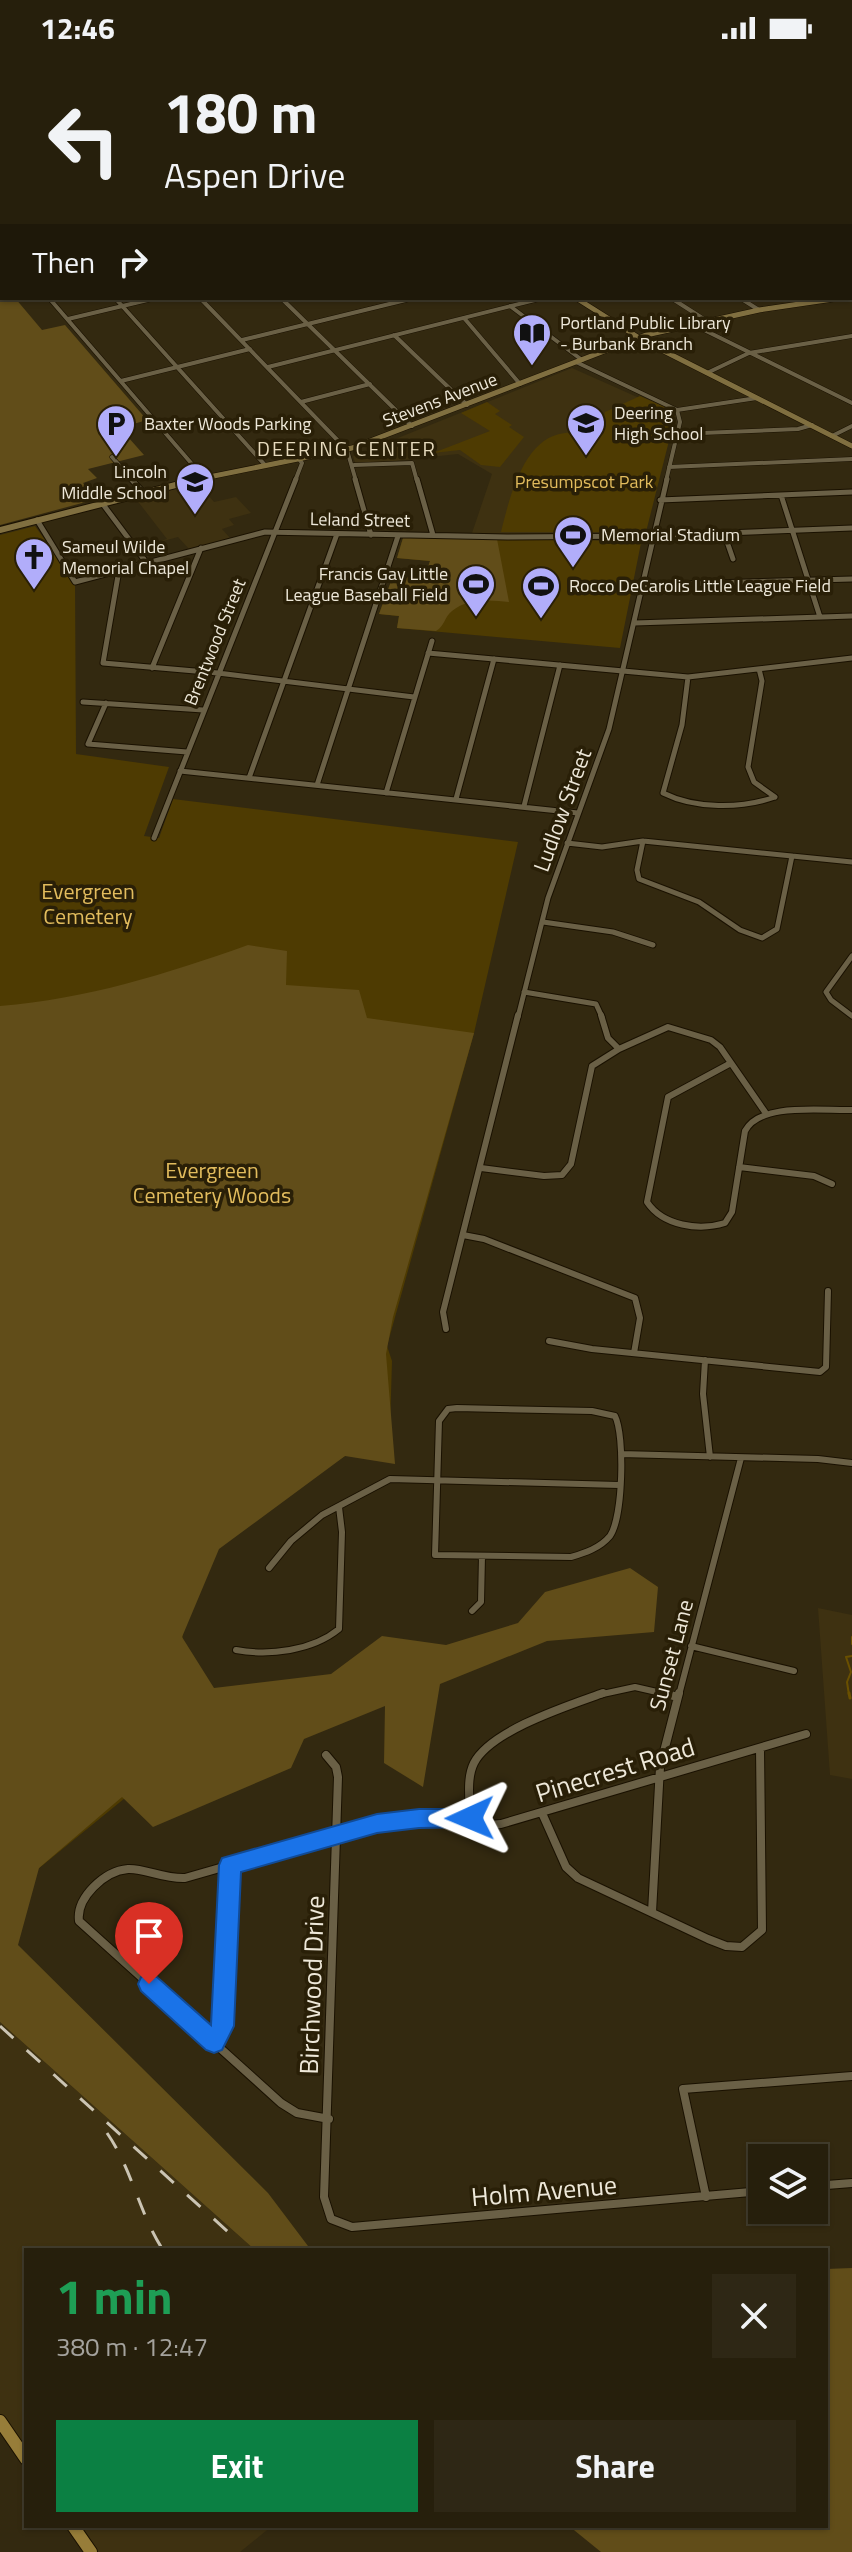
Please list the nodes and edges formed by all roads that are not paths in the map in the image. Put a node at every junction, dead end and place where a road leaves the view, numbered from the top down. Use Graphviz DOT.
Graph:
graph roads {
  1 [pos="51,300"];
  2 [pos="117,300"];
  3 [pos="148,300"];
  4 [pos="202,300"];
  5 [pos="283,300"];
  6 [pos="406,300"];
  7 [pos="535,300"];
  8 [pos="579,300"];
  9 [pos="674,300"];
  10 [pos="743,300"];
  11 [pos="796,301"];
  12 [pos="123,306"];
  13 [pos="510,306"];
  14 [pos="759,310"];
  15 [pos="464,318"];
  16 [pos="68,319"];
  17 [pos="707,321"];
  18 [pos="308,324"];
  19 [pos="692,324"];
  20 [pos="394,335"];
  21 [pos="852,336"];
  22 [pos="638,338"];
  23 [pos="242,340"];
  24 [pos="250,349"];
  25 [pos="335,350"];
  26 [pos="749,353"];
  27 [pos="579,361"];
  28 [pos="177,366"];
  29 [pos="268,367"];
  30 [pos="707,373"];
  31 [pos="121,381"];
  32 [pos="370,384"];
  33 [pos="520,384"];
  34 [pos="757,398"];
  35 [pos="301,402"];
  36 [pos="852,403"];
  37 [pos="467,405"];
  38 [pos="677,410"];
  39 [pos="812,425"];
  40 [pos="412,426"];
  41 [pos="852,426"];
  42 [pos="677,434"];
  43 [pos="832,436"];
  44 [pos="852,446"];
  45 [pos="347,450"];
  46 [pos="112,457"];
  47 [pos="299,459"];
  48 [pos="852,459"];
  49 [pos="265,465"];
  50 [pos="354,465"];
  51 [pos="669,467"];
  52 [pos="204,478"];
  53 [pos="143,492"];
  54 [pos="852,492"];
  55 [pos="781,495"];
  56 [pos="660,500"];
  57 [pos="102,503"];
  58 [pos="37,520"];
  59 [pos="852,528"];
  60 [pos="0,530"];
  61 [pos="793,531"];
  62 [pos="272,532"];
  63 [pos="724,533"];
  64 [pos="337,534"];
  65 [pos="371,535"];
  66 [pos="433,535"];
  67 [pos="398,536"];
  68 [pos="651,536"];
  69 [pos="201,548"];
  70 [pos="733,559"];
  71 [pos="146,562"];
  72 [pos="119,570"];
  73 [pos="852,579"];
  74 [pos="808,580"];
  75 [pos="642,585"];
  76 [pos="852,616"];
  77 [pos="820,617"];
  78 [pos="635,623"];
  79 [pos="432,641"];
  80 [pos="428,653"];
  81 [pos="852,658"];
  82 [pos="494,659"];
  83 [pos="560,665"];
  84 [pos="152,668"];
  85 [pos="759,669"];
  86 [pos="624,672"];
  87 [pos="218,673"];
  88 [pos="688,677"];
  89 [pos="284,682"];
  90 [pos="349,689"];
  91 [pos="414,697"];
  92 [pos="83,702"];
  93 [pos="106,703"];
  94 [pos="203,710"];
  95 [pos="187,752"];
  96 [pos="180,771"];
  97 [pos="249,778"];
  98 [pos="317,785"];
  99 [pos="386,793"];
  100 [pos="456,799"];
  101 [pos="524,806"];
  102 [pos="578,813"];
  103 [pos="154,838"];
  104 [pos="643,841"];
  105 [pos="567,843"];
  106 [pos="792,856"];
  107 [pos="852,862"];
  108 [pos="543,922"];
  109 [pos="653,945"];
  110 [pos="852,956"];
  111 [pos="524,992"];
  112 [pos="852,1016"];
  113 [pos="619,1049"];
  114 [pos="731,1063"];
  115 [pos="852,1110"];
  116 [pos="765,1112"];
  117 [pos="739,1167"];
  118 [pos="481,1168"];
  119 [pos="832,1184"];
  120 [pos="463,1235"];
  121 [pos="828,1291"];
  122 [pos="446,1329"];
  123 [pos="549,1341"];
  124 [pos="634,1353"];
  125 [pos="705,1360"];
  126 [pos="621,1454"];
  127 [pos="710,1457"];
  128 [pos="741,1458"];
  129 [pos="852,1463"];
  130 [pos="438,1480"];
  131 [pos="619,1485"];
  132 [pos="339,1507"];
  133 [pos="482,1556"];
  134 [pos="269,1568"];
  135 [pos="472,1611"];
  136 [pos="691,1646"];
  137 [pos="236,1650"];
  138 [pos="794,1671"];
  139 [pos="678,1697"];
  140 [pos="806,1734"];
  141 [pos="760,1748"];
  142 [pos="326,1755"];
  143 [pos="658,1778"];
  144 [pos="542,1813"];
  145 [pos="470,1818"];
  146 [pos="336,1835"];
  147 [pos="230,1865"];
  148 [pos="652,1912"];
  149 [pos="214,2042"];
  150 [pos="852,2076"];
  151 [pos="329,2119"];
  152 [pos="852,2183"];
  153 [pos="828,2185"];
  154 [pos="748,2192"];
  155 [pos="706,2197"];
  156 [pos="331,2219"];
  157 [pos="0,2421"];
  158 [pos="24,2456"];
  159 [pos="74,2528"];
  160 [pos="91,2552"];
  1 -- 16 [label="street"];
  2 -- 12 [label="street"];
  3 -- 12 [label="street"];
  4 -- 23 [label="street"];
  5 -- 18 [label="street"];
  6 -- 18 [label="street"];
  7 -- 13 [label="street"];
  8 -- 22 [label="main road"];
  9 -- 17 [label="street"];
  10 -- 14 [label="street"];
  11 -- 14 [label="main road, Stevens Avenue"];
  12 -- 16 [label="street"];
  12 -- 28 [label="street"];
  13 -- 15 [label="street"];
  13 -- 27 [label="street"];
  14 -- 17 [label="main road, Stevens Avenue"];
  15 -- 20 [label="street"];
  15 -- 33 [label="street"];
  16 -- 31 [label="street"];
  17 -- 19 [label="main road, Stevens Avenue"];
  18 -- 23 [label="street"];
  18 -- 25 [label="street"];
  19 -- 22 [label="main road, Stevens Avenue"];
  19 -- 26 [label="street"];
  20 -- 25 [label="street"];
  20 -- 37 [label="street"];
  21 -- 26 [label="street"];
  22 -- 27 [label="main road, Stevens Avenue"];
  22 -- 30 [label="main road"];
  23 -- 24 [label="street"];
  24 -- 28 [label="street"];
  24 -- 29 [label="street"];
  25 -- 29 [label="street"];
  25 -- 32 [label="street"];
  26 -- 30 [label="street"];
  26 -- 36 [label="street"];
  27 -- 33 [label="main road, Stevens Avenue"];
  27 -- 38 [label="street"];
  28 -- 31 [label="street"];
  28 -- 49 [label="street"];
  29 -- 35 [label="street"];
  30 -- 34 [label="main road"];
  31 -- 52 [label="street"];
  32 -- 35 [label="street"];
  32 -- 40 [label="street"];
  33 -- 37 [label="main road, Stevens Avenue"];
  34 -- 38 [label="street"];
  34 -- 39 [label="main road"];
  35 -- 45 [label="street"];
  37 -- 40 [label="main road, Stevens Avenue"];
  38 -- 42 [label="street, Ludlow Street"];
  39 -- 42 [label="street"];
  39 -- 43 [label="main road"];
  40 -- 45 [label="main road, Stevens Avenue"];
  41 -- 43 [label="street"];
  42 -- 51 [label="street, Ludlow Street"];
  43 -- 44 [label="main road"];
  45 -- 47 [label="main road, Stevens Avenue"];
  45 -- 50 [label="street"];
  46 -- 53 [label="street"];
  47 -- 49 [label="main road, Stevens Avenue"];
  47 -- 62 [label="street, Brentwood Street"];
  48 -- 51 [label="street"];
  49 -- 52 [label="main road, Stevens Avenue"];
  50 -- 65 [label="street"];
  50 -- 66 [label="street"];
  51 -- 56 [label="street, Ludlow Street"];
  52 -- 53 [label="main road, Stevens Avenue"];
  53 -- 57 [label="main road, Stevens Avenue"];
  54 -- 55 [label="street"];
  55 -- 56 [label="street"];
  55 -- 61 [label="street"];
  56 -- 68 [label="street, Ludlow Street"];
  57 -- 58 [label="main road, Stevens Avenue"];
  57 -- 71 [label="street"];
  58 -- 60 [label="main road, Stevens Avenue"];
  58 -- 72 [label="street, Leland Street"];
  59 -- 61 [label="street, Leland Street"];
  61 -- 63 [label="street, Leland Street"];
  61 -- 74 [label="street"];
  62 -- 64 [label="street, Leland Street"];
  62 -- 69 [label="street, Leland Street"];
  62 -- 87 [label="street, Brentwood Street"];
  63 -- 68 [label="street, Leland Street"];
  63 -- 70 [label="street"];
  64 -- 65 [label="street, Leland Street"];
  64 -- 89 [label="street"];
  65 -- 67 [label="street, Leland Street"];
  66 -- 67 [label="street, Leland Street"];
  66 -- 68 [label="street, Leland Street"];
  67 -- 90 [label="street"];
  68 -- 75 [label="street, Ludlow Street"];
  69 -- 71 [label="street, Leland Street"];
  69 -- 84 [label="street"];
  71 -- 72 [label="street, Leland Street"];
  72 -- 84 [label="street"];
  73 -- 74 [label="street"];
  74 -- 75 [label="street"];
  74 -- 77 [label="street"];
  75 -- 78 [label="street, Ludlow Street"];
  76 -- 77 [label="street"];
  77 -- 78 [label="street"];
  78 -- 86 [label="street, Ludlow Street"];
  79 -- 80 [label="street"];
  80 -- 82 [label="street"];
  80 -- 91 [label="street"];
  81 -- 85 [label="street"];
  82 -- 83 [label="street"];
  82 -- 100 [label="street"];
  83 -- 86 [label="street"];
  83 -- 101 [label="street"];
  84 -- 87 [label="street"];
  85 -- 88 [label="street"];
  85 -- 88 [label="street"];
  86 -- 88 [label="street"];
  86 -- 102 [label="street, Ludlow Street"];
  87 -- 89 [label="street"];
  87 -- 94 [label="street, Brentwood Street"];
  89 -- 90 [label="street"];
  89 -- 97 [label="street"];
  90 -- 91 [label="street"];
  90 -- 98 [label="street"];
  91 -- 99 [label="street"];
  92 -- 93 [label="street"];
  93 -- 94 [label="street"];
  93 -- 95 [label="street"];
  94 -- 95 [label="street, Brentwood Street"];
  95 -- 96 [label="street, Brentwood Street"];
  96 -- 97 [label="street"];
  96 -- 103 [label="street, Brentwood Street"];
  97 -- 98 [label="street"];
  98 -- 99 [label="street"];
  99 -- 100 [label="street"];
  100 -- 101 [label="street"];
  101 -- 102 [label="street"];
  102 -- 105 [label="street, Ludlow Street"];
  104 -- 105 [label="street"];
  104 -- 106 [label="street"];
  104 -- 106 [label="street"];
  105 -- 108 [label="street, Ludlow Street"];
  106 -- 107 [label="street"];
  108 -- 109 [label="street"];
  108 -- 111 [label="street, Ludlow Street"];
  110 -- 112 [label="street"];
  111 -- 113 [label="street"];
  111 -- 118 [label="street, Ludlow Street"];
  113 -- 114 [label="street"];
  113 -- 118 [label="street"];
  114 -- 116 [label="street"];
  114 -- 117 [label="street"];
  115 -- 116 [label="street"];
  116 -- 117 [label="street"];
  117 -- 119 [label="street"];
  118 -- 120 [label="street, Ludlow Street"];
  120 -- 122 [label="street, Ludlow Street"];
  120 -- 124 [label="street"];
  121 -- 125 [label="street"];
  123 -- 124 [label="street"];
  124 -- 125 [label="street"];
  125 -- 127 [label="street"];
  126 -- 127 [label="street"];
  126 -- 130 [label="street"];
  126 -- 131 [label="street"];
  127 -- 128 [label="street"];
  128 -- 129 [label="street"];
  128 -- 136 [label="street, Sunset Lane"];
  130 -- 131 [label="street"];
  130 -- 132 [label="street"];
  130 -- 133 [label="street"];
  131 -- 133 [label="street"];
  132 -- 134 [label="street"];
  132 -- 137 [label="street"];
  133 -- 135 [label="street"];
  136 -- 138 [label="street"];
  136 -- 139 [label="street, Sunset Lane"];
  139 -- 143 [label="street, Sunset Lane"];
  139 -- 145 [label="street"];
  140 -- 141 [label="street, Pinecrest Road"];
  141 -- 143 [label="street, Pinecrest Road"];
  141 -- 148 [label="street"];
  142 -- 146 [label="street, Birchwood Drive"];
  143 -- 144 [label="street, Pinecrest Road"];
  143 -- 148 [label="street, Sunset Lane"];
  144 -- 145 [label="street, Pinecrest Road"];
  144 -- 148 [label="street"];
  145 -- 146 [label="street, Pinecrest Road"];
  146 -- 147 [label="street, Pinecrest Road"];
  146 -- 151 [label="street, Birchwood Drive"];
  147 -- 149 [label="street"];
  147 -- 149 [label="street, Pinecrest Road"];
  149 -- 151 [label="street, Pinecrest Road"];
  150 -- 155 [label="street"];
  151 -- 156 [label="street, Birchwood Drive"];
  152 -- 153 [label="street"];
  154 -- 155 [label="street, Holm Avenue"];
  155 -- 156 [label="street, Holm Avenue"];
  157 -- 158 [label="main road"];
  159 -- 160 [label="main road"];
}
